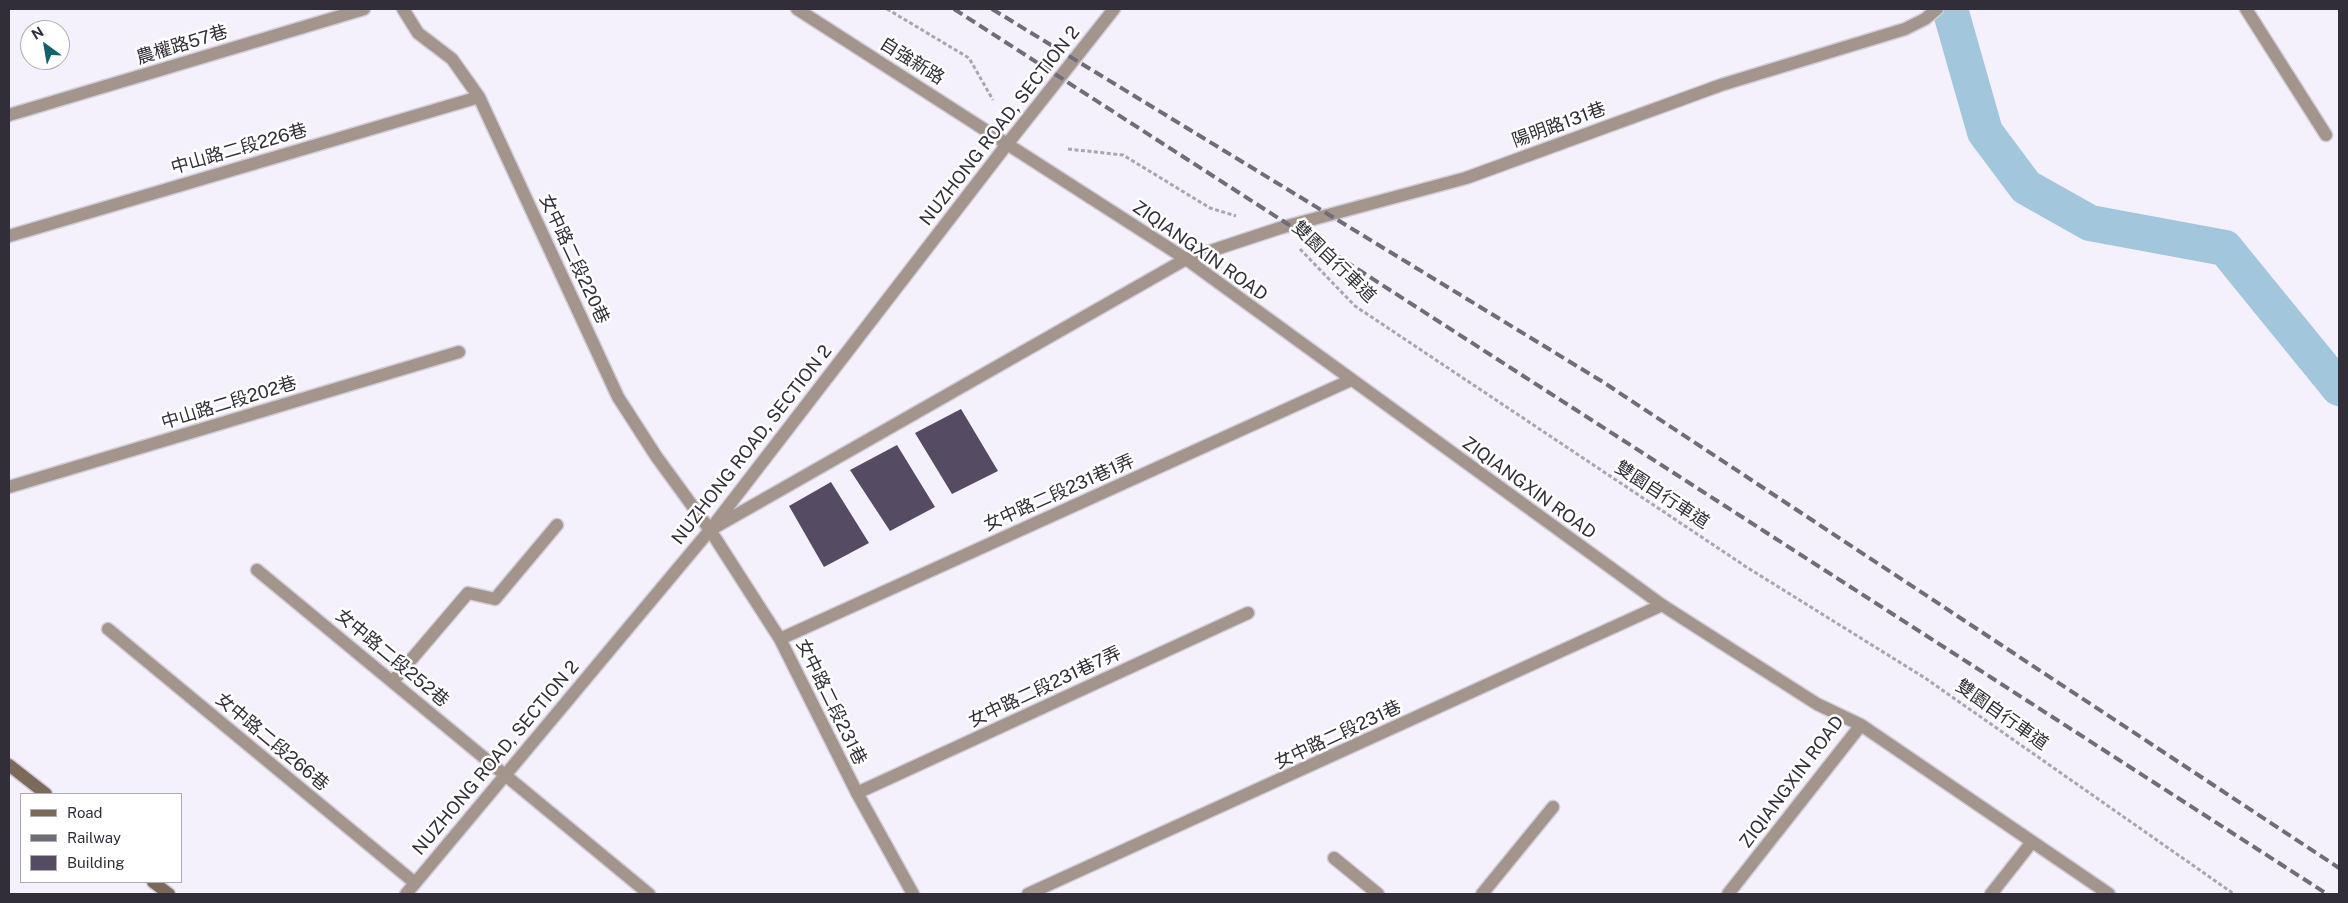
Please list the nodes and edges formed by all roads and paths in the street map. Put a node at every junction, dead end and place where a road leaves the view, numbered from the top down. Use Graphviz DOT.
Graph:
graph roads {
  1 [pos="364,9"];
  2 [pos="404,9"];
  3 [pos="797,9"];
  4 [pos="887,9"];
  5 [pos="1114,9"];
  6 [pos="1937,9"];
  7 [pos="2246,9"];
  8 [pos="479,97"];
  9 [pos="993,100"];
  10 [pos="9,115"];
  11 [pos="2326,135"];
  12 [pos="1008,143"];
  13 [pos="1068,149"];
  14 [pos="1280,228"];
  15 [pos="9,236"];
  16 [pos="1186,259"];
  17 [pos="459,352"];
  18 [pos="1351,380"];
  19 [pos="9,487"];
  20 [pos="557,525"];
  21 [pos="710,530"];
  22 [pos="257,570"];
  23 [pos="1662,606"];
  24 [pos="1248,613"];
  25 [pos="108,629"];
  26 [pos="780,639"];
  27 [pos="393,681"];
  28 [pos="1861,725"];
  29 [pos="9,765"];
  30 [pos="504,774"];
  31 [pos="45,793"];
  32 [pos="857,793"];
  33 [pos="1553,807"];
  34 [pos="2032,842"];
  35 [pos="1334,858"];
  36 [pos="154,883"];
  37 [pos="415,883"];
  38 [pos="168,894"];
  39 [pos="406,894"];
  40 [pos="649,894"];
  41 [pos="913,894"];
  42 [pos="1028,894"];
  43 [pos="1378,894"];
  44 [pos="1482,894"];
  45 [pos="1728,894"];
  46 [pos="1991,894"];
  47 [pos="2108,894"];
  48 [pos="2234,894"];
  1 -- 10 [label="street, 農權路57巷"];
  2 -- 8 [label="street, 女中路二段220巷"];
  3 -- 12 [label="street, 自強新路"];
  4 -- 9 [label="path"];
  5 -- 12 [label="street, NUZHONG ROAD, SECTION 2"];
  6 -- 14 [label="street, 陽明路131巷"];
  7 -- 11 [label="street"];
  8 -- 15 [label="street, 中山路二段226巷"];
  8 -- 21 [label="street, 女中路二段220巷"];
  12 -- 16 [label="street, ZIQIANGXIN ROAD"];
  12 -- 21 [label="street, NUZHONG ROAD, SECTION 2"];
  13 -- 14 [label="path, 雙園自行車道"];
  14 -- 16 [label="street, 陽明路131巷"];
  14 -- 48 [label="path, 雙園自行車道"];
  16 -- 18 [label="street, ZIQIANGXIN ROAD"];
  16 -- 21 [label="street, 陽明路131巷"];
  17 -- 19 [label="street, 中山路二段202巷"];
  18 -- 23 [label="street, ZIQIANGXIN ROAD"];
  18 -- 26 [label="street, 女中路二段231巷1弄"];
  20 -- 27 [label="street"];
  21 -- 26 [label="street, 女中路二段231巷"];
  21 -- 30 [label="street, NUZHONG ROAD, SECTION 2"];
  22 -- 27 [label="street, 女中路二段252巷"];
  23 -- 28 [label="street, ZIQIANGXIN ROAD"];
  23 -- 42 [label="street, 女中路二段231巷"];
  24 -- 32 [label="street, 女中路二段231巷7弄"];
  25 -- 37 [label="street, 女中路二段266巷"];
  26 -- 32 [label="street, 女中路二段231巷"];
  27 -- 30 [label="street, 女中路二段252巷"];
  28 -- 34 [label="street"];
  28 -- 45 [label="street, ZIQIANGXIN ROAD"];
  29 -- 31 [label="street"];
  30 -- 37 [label="street, NUZHONG ROAD, SECTION 2"];
  30 -- 40 [label="street, 女中路二段252巷"];
  32 -- 41 [label="street, 女中路二段231巷"];
  33 -- 44 [label="street"];
  34 -- 46 [label="street"];
  34 -- 47 [label="street"];
  35 -- 43 [label="street"];
  36 -- 38 [label="street"];
  37 -- 39 [label="street, NUZHONG ROAD, SECTION 2"];
}
